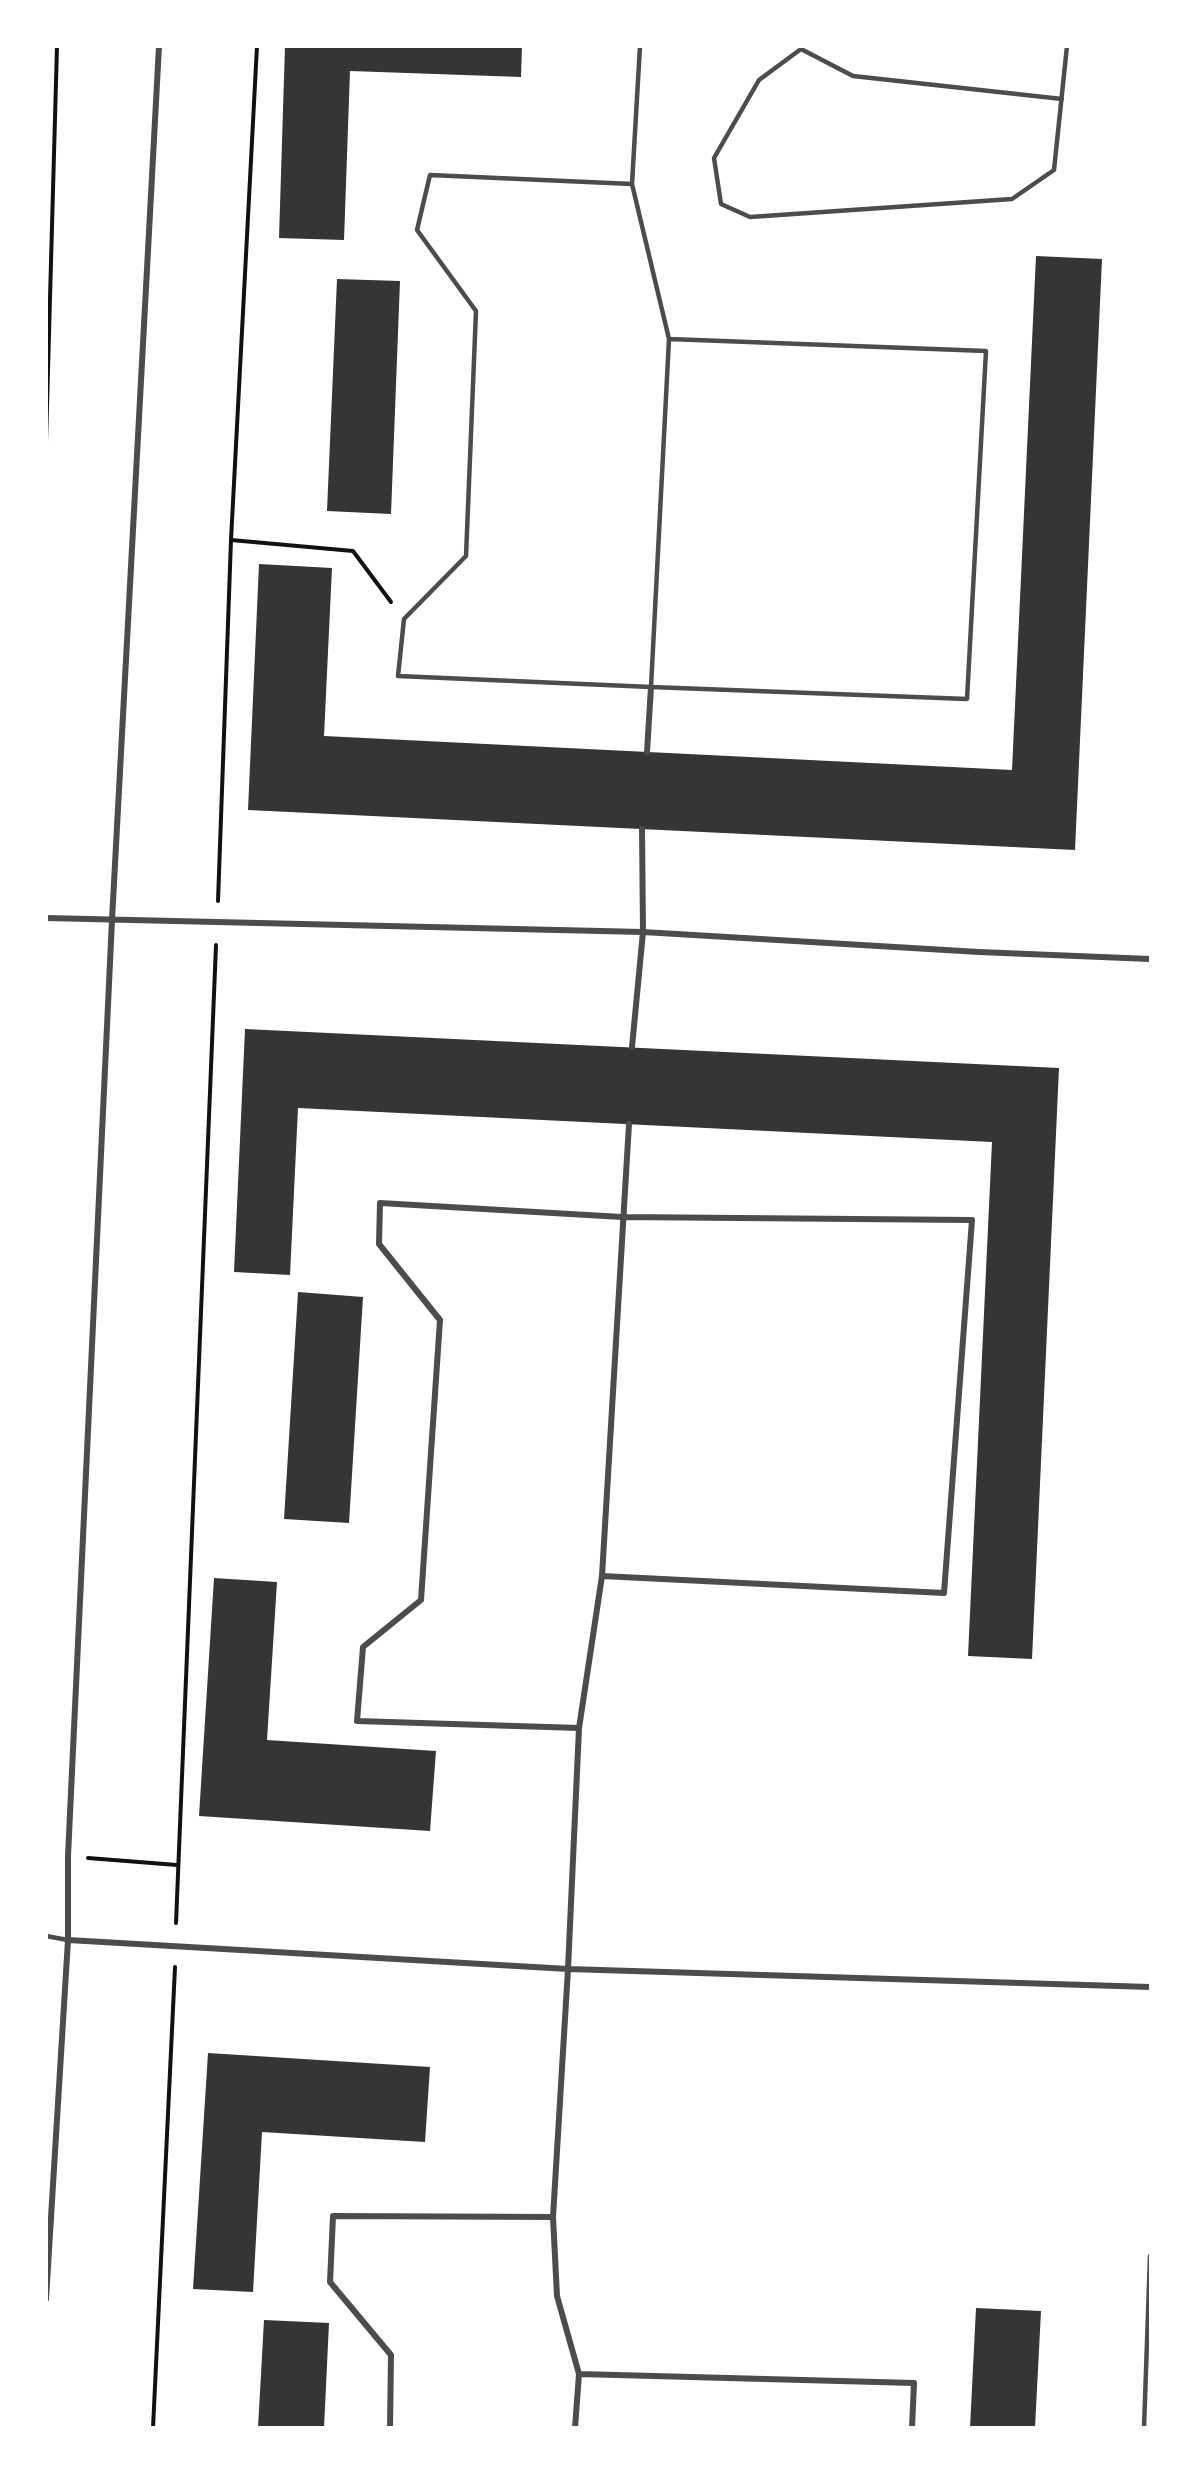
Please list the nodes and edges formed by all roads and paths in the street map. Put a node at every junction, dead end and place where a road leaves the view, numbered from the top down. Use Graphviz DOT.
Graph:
graph roads {
  1 [pos="57,46"];
  2 [pos="159,46"];
  3 [pos="256,46"];
  4 [pos="640,46"];
  5 [pos="1067,46"];
  6 [pos="801,48"];
  7 [pos="1062,99"];
  8 [pos="632,184"];
  9 [pos="669,339"];
  10 [pos="46,442"];
  11 [pos="231,540"];
  12 [pos="404,619"];
  13 [pos="651,687"];
  14 [pos="647,752"];
  15 [pos="642,829"];
  16 [pos="46,918"];
  17 [pos="112,920"];
  18 [pos="217,922"];
  19 [pos="643,932"];
  20 [pos="1150,959"];
  21 [pos="632,1047"];
  22 [pos="629,1124"];
  23 [pos="622,1217"];
  24 [pos="602,1576"];
  25 [pos="579,1728"];
  26 [pos="68,1856"];
  27 [pos="177,1865"];
  28 [pos="46,1936"];
  29 [pos="68,1940"];
  30 [pos="176,1946"];
  31 [pos="568,1968"];
  32 [pos="1150,1987"];
  33 [pos="553,2217"];
  34 [pos="1150,2256"];
  35 [pos="46,2299"];
  36 [pos="579,2374"];
  37 [pos="153,2427"];
  38 [pos="390,2427"];
  39 [pos="575,2427"];
  40 [pos="912,2427"];
  41 [pos="1144,2427"];
  1 -- 10 [label="path"];
  2 -- 17 [label="street"];
  3 -- 11 [label="path"];
  4 -- 8 [label="lane"];
  5 -- 7 [label="lane"];
  6 -- 7 [label="lane"];
  6 -- 7 [label="lane"];
  8 -- 9 [label="lane"];
  8 -- 12 [label="lane"];
  9 -- 13 [label="lane"];
  9 -- 13 [label="lane"];
  11 -- 12 [label="path"];
  11 -- 18 [label="path"];
  12 -- 13 [label="lane"];
  13 -- 14 [label="street"];
  15 -- 19 [label="street"];
  16 -- 17 [label="street"];
  17 -- 18 [label="street"];
  17 -- 26 [label="street"];
  18 -- 19 [label="street"];
  18 -- 27 [label="path"];
  19 -- 20 [label="street"];
  19 -- 21 [label="street"];
  22 -- 23 [label="street"];
  23 -- 24 [label="street"];
  23 -- 24 [label="street"];
  23 -- 25 [label="street"];
  24 -- 25 [label="street"];
  25 -- 31 [label="street"];
  26 -- 27 [label="path"];
  26 -- 29 [label="street"];
  27 -- 30 [label="path"];
  28 -- 29 [label="lane"];
  29 -- 30 [label="street"];
  29 -- 35 [label="street"];
  30 -- 31 [label="street"];
  30 -- 37 [label="path"];
  31 -- 32 [label="street"];
  31 -- 33 [label="street"];
  33 -- 36 [label="street"];
  33 -- 38 [label="street"];
  34 -- 41 [label="lane"];
  36 -- 39 [label="street"];
  36 -- 40 [label="street"];
}
